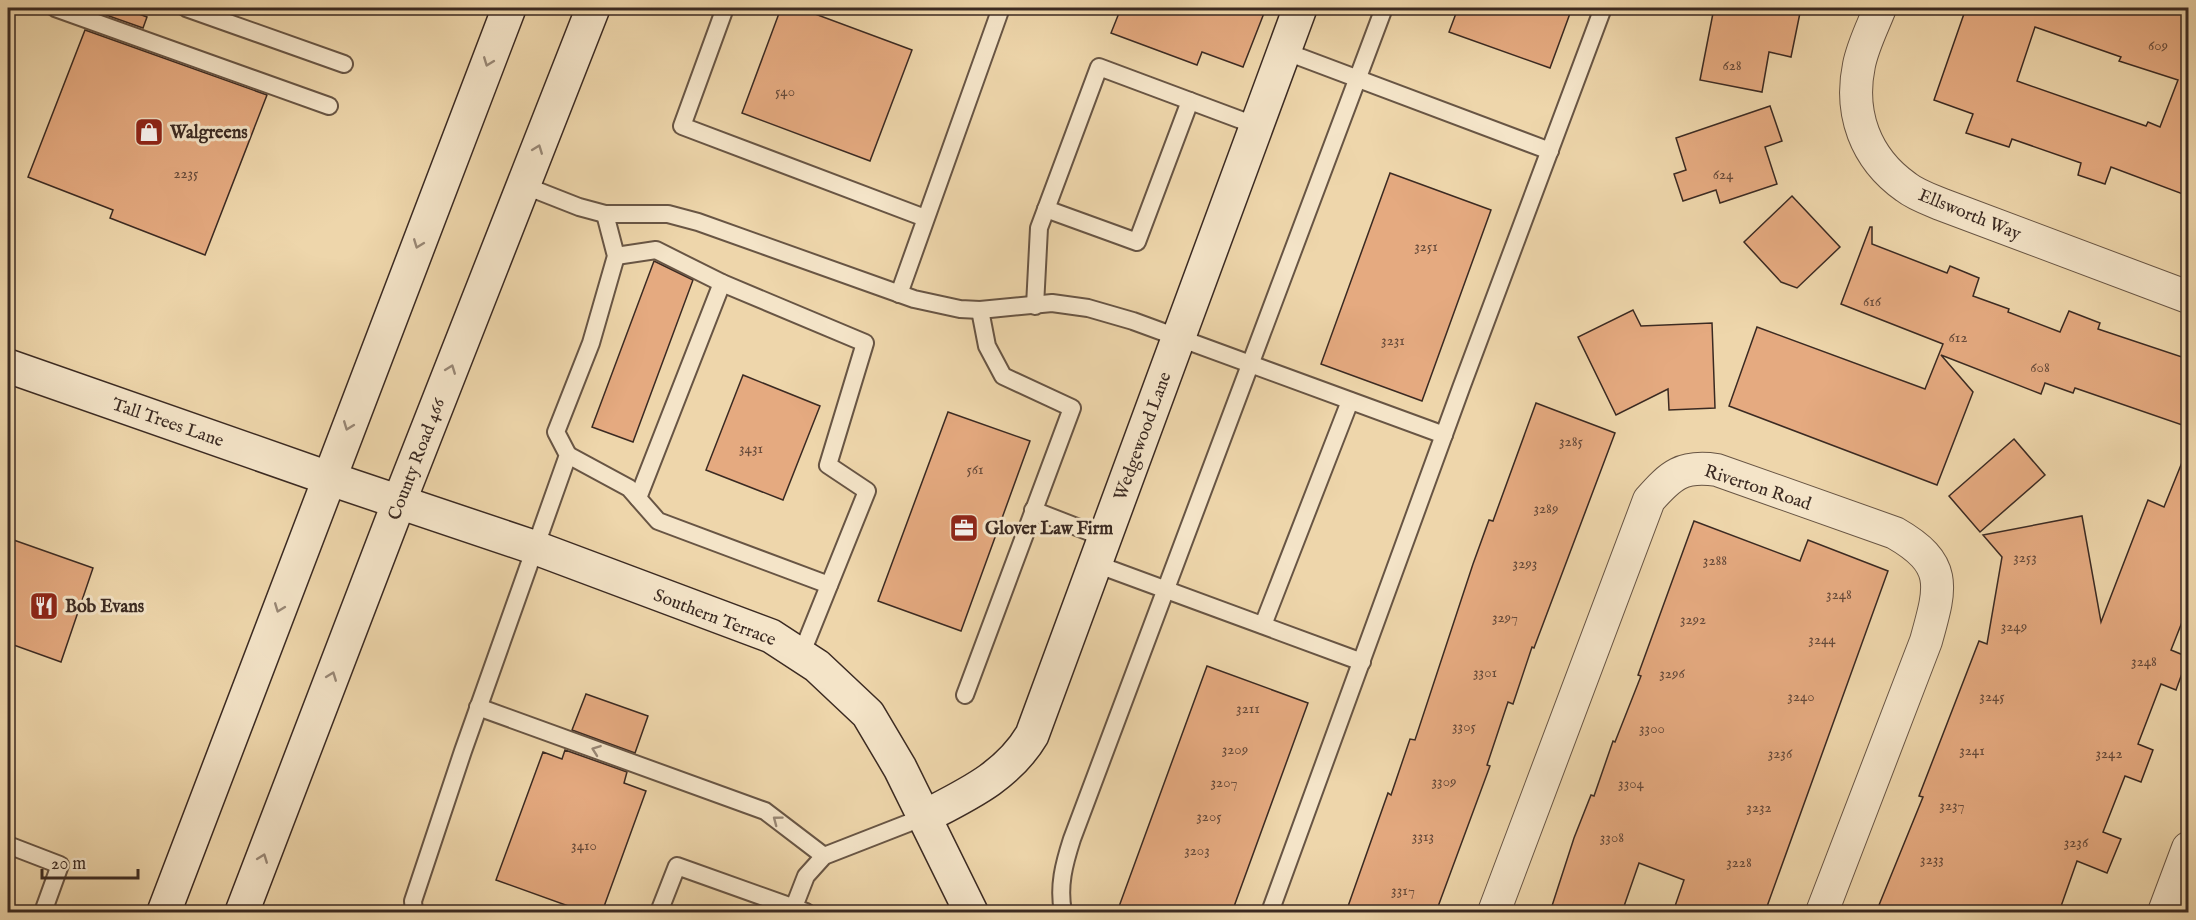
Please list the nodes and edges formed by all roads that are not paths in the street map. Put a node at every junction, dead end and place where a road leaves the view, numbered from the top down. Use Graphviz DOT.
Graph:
graph roads {
  1 [pos="55,8"];
  2 [pos="186,8"];
  3 [pos="509,8"];
  4 [pos="593,8"];
  5 [pos="725,8"];
  6 [pos="1001,8"];
  7 [pos="1300,8"];
  8 [pos="1384,8"];
  9 [pos="1604,8"];
  10 [pos="1880,8"];
  11 [pos="1284,51"];
  12 [pos="344,64"];
  13 [pos="1358,79"];
  14 [pos="1190,101"];
  15 [pos="329,106"];
  16 [pos="1257,126"];
  17 [pos="1550,151"];
  18 [pos="523,185"];
  19 [pos="1046,209"];
  20 [pos="605,214"];
  21 [pos="925,218"];
  22 [pos="616,256"];
  23 [pos="722,283"];
  24 [pos="898,294"];
  25 [pos="2188,297"];
  26 [pos="1035,306"];
  27 [pos="980,309"];
  28 [pos="1178,338"];
  29 [pos="1252,364"];
  30 [pos="8,366"];
  31 [pos="1350,401"];
  32 [pos="1444,435"];
  33 [pos="568,455"];
  34 [pos="328,478"];
  35 [pos="638,498"];
  36 [pos="399,502"];
  37 [pos="1034,510"];
  38 [pos="536,548"];
  39 [pos="1100,551"];
  40 [pos="829,585"];
  41 [pos="1167,590"];
  42 [pos="1263,625"];
  43 [pos="801,655"];
  44 [pos="1362,662"];
  45 [pos="965,694"];
  46 [pos="478,707"];
  47 [pos="924,817"];
  48 [pos="8,845"];
  49 [pos="2188,848"];
  50 [pos="824,856"];
  51 [pos="797,911"];
  52 [pos="44,912"];
  53 [pos="164,912"];
  54 [pos="242,912"];
  55 [pos="414,912"];
  56 [pos="659,912"];
  57 [pos="971,912"];
  58 [pos="1063,912"];
  59 [pos="1270,912"];
  60 [pos="1494,912"];
  61 [pos="1822,912"];
  62 [pos="2164,912"];
  1 -- 15 [label="lane"];
  2 -- 12 [label="lane"];
  3 -- 34 [label="street, one-way"];
  18 -- 4 [label="street, County Road 466, one-way"];
  5 -- 21 [label="lane"];
  6 -- 21 [label="lane"];
  7 -- 11 [label="street, Wedgewood Lane"];
  8 -- 13 [label="lane"];
  9 -- 17 [label="lane"];
  10 -- 25 [label="street, Ellsworth Way"];
  11 -- 13 [label="lane"];
  11 -- 16 [label="street, Wedgewood Lane"];
  13 -- 17 [label="lane"];
  13 -- 29 [label="lane"];
  14 -- 16 [label="lane"];
  14 -- 19 [label="lane"];
  14 -- 19 [label="lane"];
  16 -- 28 [label="street, Wedgewood Lane"];
  17 -- 32 [label="lane"];
  18 -- 20 [label="lane"];
  36 -- 18 [label="street, County Road 466, one-way"];
  19 -- 26 [label="lane"];
  20 -- 22 [label="lane"];
  20 -- 24 [label="lane"];
  21 -- 24 [label="lane"];
  22 -- 23 [label="lane"];
  22 -- 33 [label="lane"];
  23 -- 35 [label="lane"];
  23 -- 40 [label="lane"];
  24 -- 27 [label="lane"];
  26 -- 27 [label="lane"];
  26 -- 28 [label="lane"];
  27 -- 37 [label="lane"];
  28 -- 29 [label="lane"];
  28 -- 39 [label="street, Wedgewood Lane"];
  29 -- 31 [label="lane"];
  29 -- 41 [label="lane"];
  30 -- 34 [label="street, Tall Trees Lane"];
  31 -- 32 [label="lane"];
  31 -- 42 [label="lane"];
  32 -- 44 [label="lane"];
  33 -- 35 [label="lane"];
  33 -- 38 [label="lane"];
  34 -- 36 [label="street, Tall Trees Lane"];
  34 -- 53 [label="street, one-way"];
  35 -- 40 [label="lane"];
  36 -- 38 [label="street, Southern Terrace"];
  54 -- 36 [label="street, County Road 466, one-way"];
  37 -- 39 [label="lane"];
  37 -- 45 [label="lane"];
  38 -- 43 [label="street, Southern Terrace"];
  38 -- 46 [label="lane"];
  39 -- 41 [label="lane"];
  39 -- 47 [label="street, Wedgewood Lane"];
  40 -- 43 [label="lane"];
  41 -- 42 [label="lane"];
  41 -- 58 [label="lane"];
  42 -- 44 [label="lane"];
  43 -- 47 [label="street, Southern Terrace"];
  44 -- 59 [label="lane"];
  50 -- 46 [label="lane, one-way"];
  46 -- 55 [label="lane"];
  47 -- 50 [label="lane"];
  47 -- 57 [label="street, Southern Terrace"];
  48 -- 52 [label="lane"];
  49 -- 62 [label="street"];
  50 -- 51 [label="lane"];
  51 -- 56 [label="lane"];
  60 -- 61 [label="street, Riverton Road"];
}
